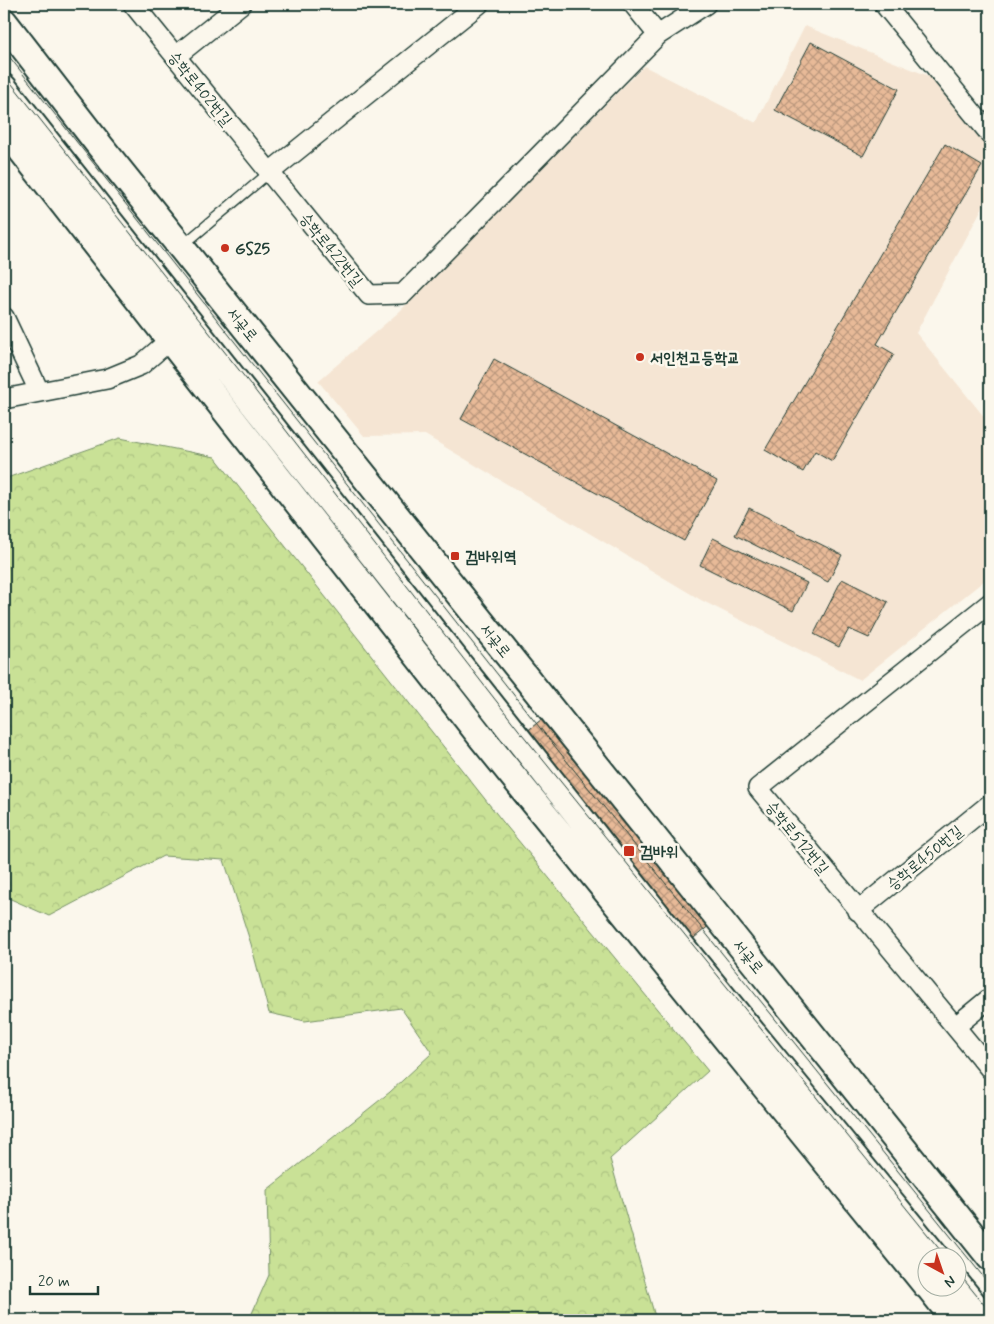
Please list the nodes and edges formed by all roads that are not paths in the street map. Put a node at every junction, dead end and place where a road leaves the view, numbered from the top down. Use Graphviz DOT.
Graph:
graph roads {
  1 [pos="133,4"];
  2 [pos="241,4"];
  3 [pos="479,4"];
  4 [pos="633,4"];
  5 [pos="706,4"];
  6 [pos="884,4"];
  7 [pos="4,22"];
  8 [pos="658,35"];
  9 [pos="176,56"];
  10 [pos="4,88"];
  11 [pos="4,128"];
  12 [pos="990,134"];
  13 [pos="270,172"];
  14 [pos="180,247"];
  15 [pos="4,317"];
  16 [pos="171,339"];
  17 [pos="39,392"];
  18 [pos="4,399"];
  19 [pos="990,603"];
  20 [pos="990,804"];
  21 [pos="858,911"];
  22 [pos="990,998"];
  23 [pos="956,1026"];
  24 [pos="990,1068"];
  25 [pos="927,1246"];
  26 [pos="990,1257"];
  27 [pos="916,1268"];
  28 [pos="938,1296"];
  29 [pos="941,1296"];
  30 [pos="955,1320"];
  31 [pos="986,1320"];
  1 -- 9 [label="street, 승학로402번길"];
  2 -- 9 [label="street"];
  3 -- 13 [label="street"];
  4 -- 8 [label="street"];
  5 -- 8 [label="street"];
  6 -- 12 [label="street"];
  7 -- 14 [label="main road, 서곶로"];
  8 -- 13 [label="street, 승학로422번길"];
  9 -- 13 [label="street, 승학로402번길"];
  10 -- 25 [label="main road"];
  11 -- 16 [label="main road"];
  13 -- 14 [label="lane"];
  14 -- 26 [label="main road, 서곶로"];
  15 -- 17 [label="street"];
  16 -- 17 [label="street"];
  16 -- 27 [label="main road"];
  17 -- 18 [label="street"];
  19 -- 21 [label="street, 승학로512번길"];
  20 -- 21 [label="street, 승학로450번길"];
  21 -- 23 [label="street, 승학로512번길"];
  22 -- 23 [label="street"];
  23 -- 24 [label="street, 승학로512번길"];
  28 -- 30 [label="main road"];
  29 -- 31 [label="main road"];
}
